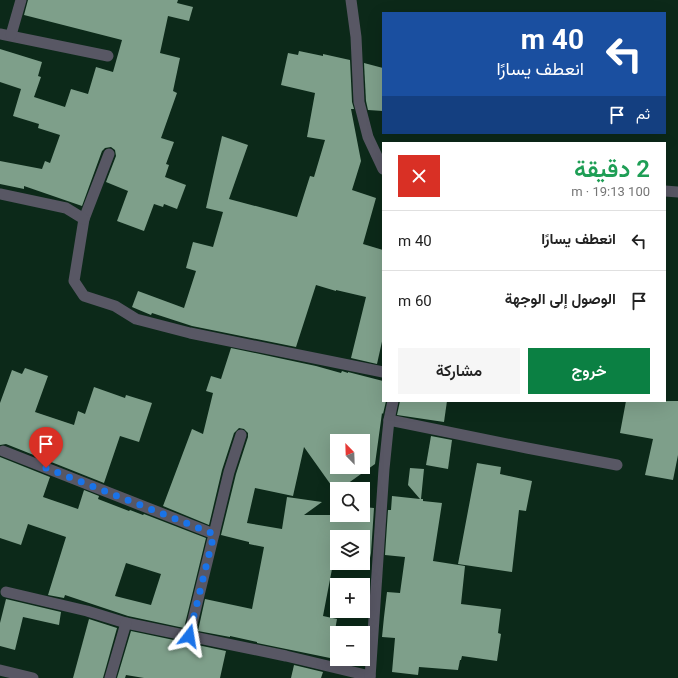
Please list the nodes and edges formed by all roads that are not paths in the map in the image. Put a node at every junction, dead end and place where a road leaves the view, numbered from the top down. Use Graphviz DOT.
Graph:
graph roads {
  1 [pos="21,0"];
  2 [pos="351,0"];
  3 [pos="6,34"];
  4 [pos="108,56"];
  5 [pos="109,154"];
  6 [pos="382,167"];
  7 [pos="666,191"];
  8 [pos="678,192"];
  9 [pos="0,194"];
  10 [pos="84,219"];
  11 [pos="382,372"];
  12 [pos="392,402"];
  13 [pos="388,420"];
  14 [pos="241,436"];
  15 [pos="3,451"];
  16 [pos="617,465"];
  17 [pos="214,534"];
  18 [pos="6,592"];
  19 [pos="126,623"];
  20 [pos="189,636"];
  21 [pos="0,670"];
  22 [pos="370,677"];
  23 [pos="33,678"];
  24 [pos="110,678"];
  1 -- 3 [label="street"];
  2 -- 6 [label="street"];
  3 -- 4 [label="street"];
  5 -- 10 [label="street"];
  7 -- 8 [label="street"];
  9 -- 10 [label="street"];
  10 -- 11 [label="street"];
  12 -- 13 [label="street"];
  13 -- 16 [label="street"];
  13 -- 22 [label="street"];
  14 -- 17 [label="street"];
  15 -- 17 [label="street"];
  17 -- 20 [label="street"];
  18 -- 19 [label="street"];
  19 -- 20 [label="street"];
  19 -- 24 [label="street"];
  20 -- 22 [label="street"];
  21 -- 23 [label="street"];
}
